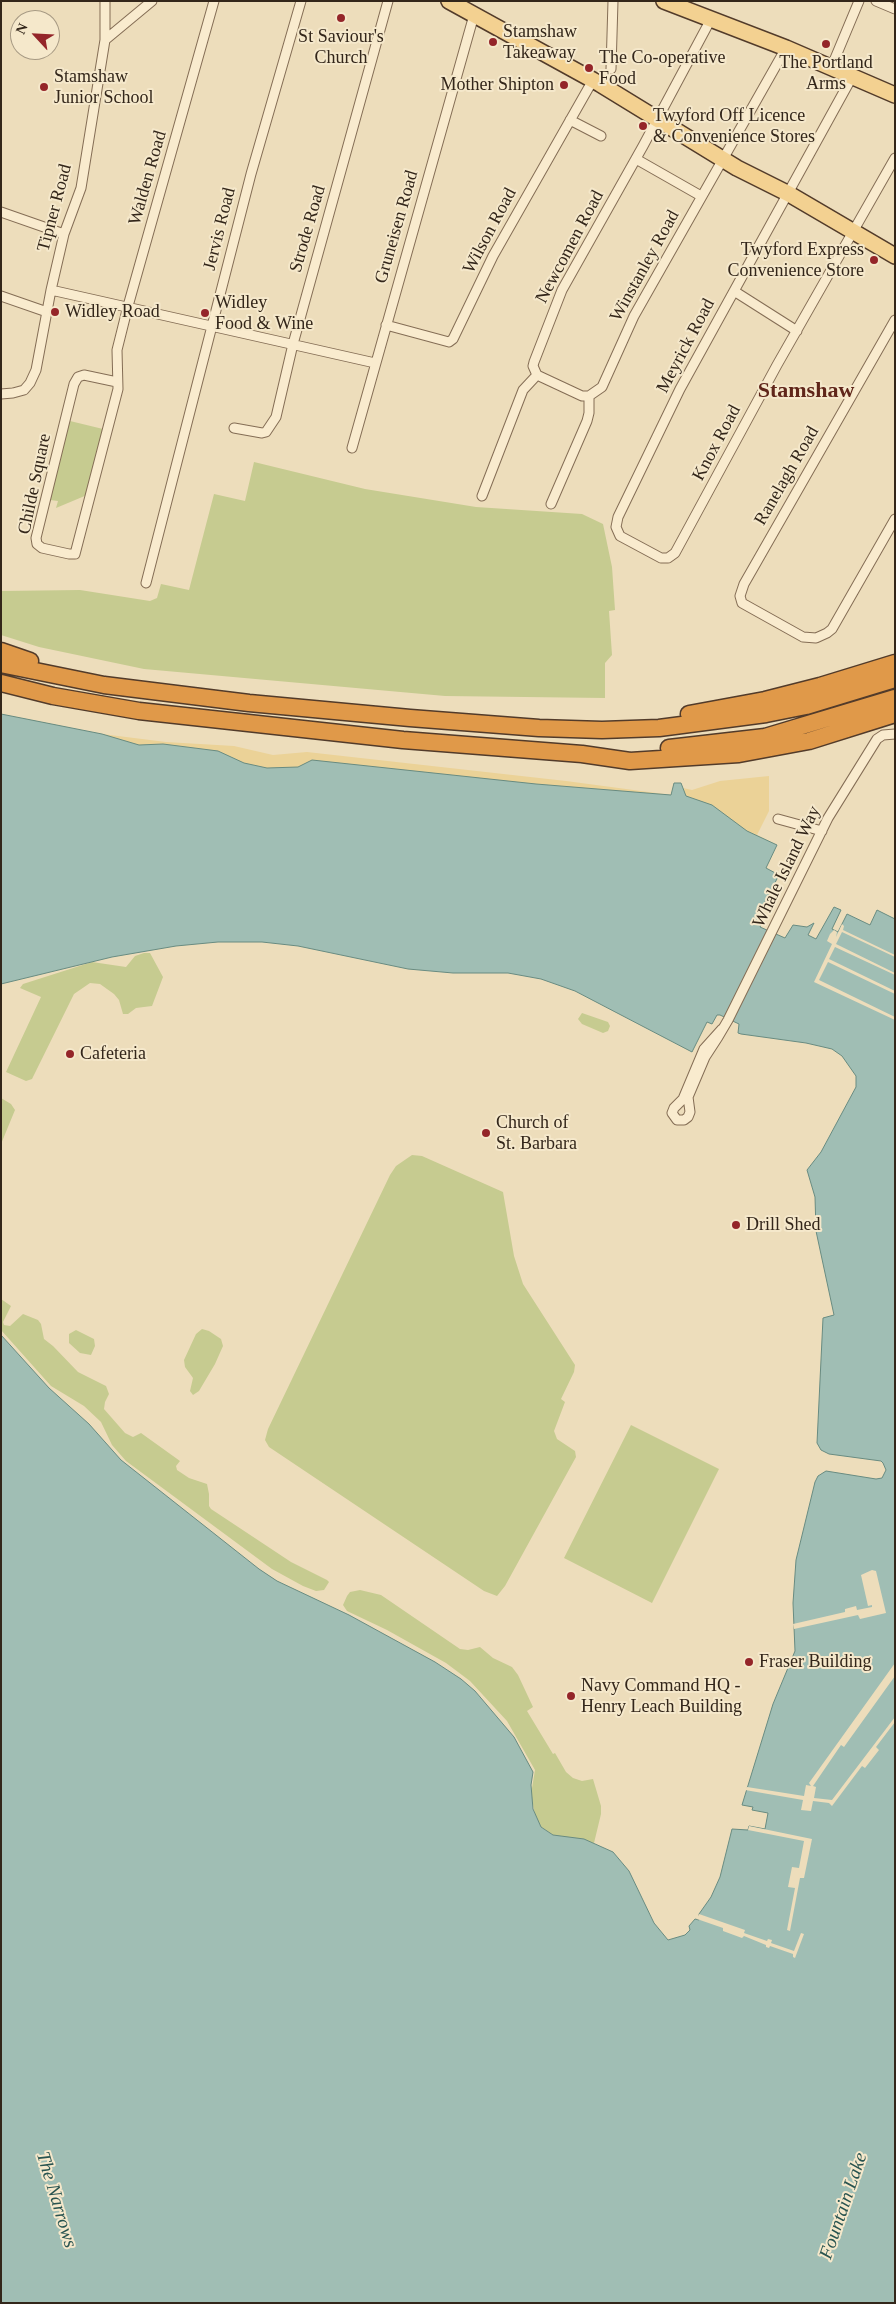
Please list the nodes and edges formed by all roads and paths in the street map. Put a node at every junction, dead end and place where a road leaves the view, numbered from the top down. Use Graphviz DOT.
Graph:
graph roads {
  1 [pos="105,1"];
  2 [pos="152,1"];
  3 [pos="214,1"];
  4 [pos="301,1"];
  5 [pos="388,1"];
  6 [pos="613,1"];
  7 [pos="664,1"];
  8 [pos="858,1"];
  9 [pos="876,1"];
  10 [pos="454,3"];
  11 [pos="895,9"];
  12 [pos="474,15"];
  13 [pos="711,19"];
  14 [pos="105,40"];
  15 [pos="786,48"];
  16 [pos="831,68"];
  17 [pos="611,69"];
  18 [pos="852,77"];
  19 [pos="593,80"];
  20 [pos="895,95"];
  21 [pos="658,118"];
  22 [pos="570,120"];
  23 [pos="601,136"];
  24 [pos="636,158"];
  25 [pos="895,158"];
  26 [pos="724,159"];
  27 [pos="788,194"];
  28 [pos="701,196"];
  29 [pos="1,212"];
  30 [pos="853,231"];
  31 [pos="64,234"];
  32 [pos="895,256"];
  33 [pos="50,290"];
  34 [pos="734,291"];
  35 [pos="1,296"];
  36 [pos="128,306"];
  37 [pos="47,312"];
  38 [pos="895,320"];
  39 [pos="212,325"];
  40 [pos="386,325"];
  41 [pos="796,331"];
  42 [pos="293,344"];
  43 [pos="375,363"];
  44 [pos="537,375"];
  45 [pos="117,382"];
  46 [pos="1,394"];
  47 [pos="588,396"];
  48 [pos="269,427"];
  49 [pos="234,428"];
  50 [pos="265,441"];
  51 [pos="352,448"];
  52 [pos="482,496"];
  53 [pos="551,504"];
  54 [pos="895,519"];
  55 [pos="616,530"];
  56 [pos="146,583"];
  57 [pos="1,651"];
  58 [pos="895,663"];
  59 [pos="1,664"];
  60 [pos="895,679"];
  61 [pos="1,683"];
  62 [pos="104,685"];
  63 [pos="1,690"];
  64 [pos="53,696"];
  65 [pos="895,698"];
  66 [pos="895,714"];
  67 [pos="580,729"];
  68 [pos="895,734"];
  69 [pos="582,754"];
  70 [pos="778,818"];
  71 [pos="822,831"];
  72 [pos="722,1030"];
  73 [pos="678,1104"];
  74 [pos="689,1108"];
  1 -- 14 [label="street, Tipner Road"];
  2 -- 14 [label="street"];
  3 -- 36 [label="street, Walden Road"];
  4 -- 39 [label="street, Jervis Road"];
  5 -- 42 [label="street, Strode Road"];
  6 -- 17 [label="street"];
  7 -- 13 [label="main road"];
  8 -- 16 [label="street"];
  9 -- 11 [label="street"];
  10 -- 12 [label="main road"];
  12 -- 19 [label="main road"];
  12 -- 40 [label="street, Gruneisen Road"];
  13 -- 15 [label="main road"];
  13 -- 21 [label="street, Newcomen Road"];
  14 -- 31 [label="street, Tipner Road"];
  15 -- 16 [label="main road"];
  15 -- 26 [label="street, Winstanley Road"];
  16 -- 18 [label="main road"];
  18 -- 20 [label="main road"];
  18 -- 27 [label="street, Meyrick Road"];
  19 -- 21 [label="main road"];
  19 -- 22 [label="street, Wilson Road"];
  21 -- 24 [label="street, Newcomen Road"];
  21 -- 26 [label="main road"];
  22 -- 23 [label="street"];
  22 -- 40 [label="street, Wilson Road"];
  24 -- 28 [label="street"];
  24 -- 44 [label="street, Newcomen Road"];
  25 -- 30 [label="street, Knox Road"];
  26 -- 27 [label="main road"];
  26 -- 28 [label="street, Winstanley Road"];
  27 -- 30 [label="main road"];
  27 -- 34 [label="street, Meyrick Road"];
  28 -- 47 [label="street, Winstanley Road"];
  29 -- 31 [label="street"];
  30 -- 32 [label="main road"];
  30 -- 41 [label="street, Knox Road"];
  31 -- 33 [label="street, Tipner Road"];
  33 -- 36 [label="street"];
  33 -- 37 [label="street, Tipner Road"];
  34 -- 41 [label="street"];
  34 -- 55 [label="street, Meyrick Road"];
  35 -- 37 [label="street"];
  36 -- 39 [label="street"];
  36 -- 45 [label="street, Childe Square"];
  37 -- 46 [label="street, Tipner Road"];
  38 -- 54 [label="street, Ranelagh Road"];
  39 -- 42 [label="street"];
  39 -- 56 [label="street, Jervis Road"];
  40 -- 43 [label="street, Gruneisen Road"];
  41 -- 55 [label="street, Knox Road"];
  42 -- 43 [label="street"];
  42 -- 48 [label="street, Strode Road"];
  43 -- 51 [label="street, Gruneisen Road"];
  44 -- 47 [label="street"];
  44 -- 52 [label="street"];
  45 -- 45 [label="street, Childe Square"];
  47 -- 53 [label="street"];
  48 -- 49 [label="street"];
  48 -- 50 [label="street"];
  57 -- 62 [label="highway"];
  58 -- 67 [label="highway"];
  59 -- 62 [label="highway"];
  60 -- 67 [label="highway"];
  61 -- 64 [label="highway"];
  62 -- 67 [label="highway"];
  63 -- 64 [label="highway"];
  64 -- 69 [label="highway"];
  65 -- 69 [label="highway"];
  66 -- 69 [label="highway"];
  68 -- 71 [label="street, Whale Island Way"];
  70 -- 71 [label="street"];
  71 -- 72 [label="street, Whale Island Way"];
  72 -- 73 [label="street"];
  72 -- 74 [label="street"];
  73 -- 74 [label="street"];
  73 -- 74 [label="street"];
}
